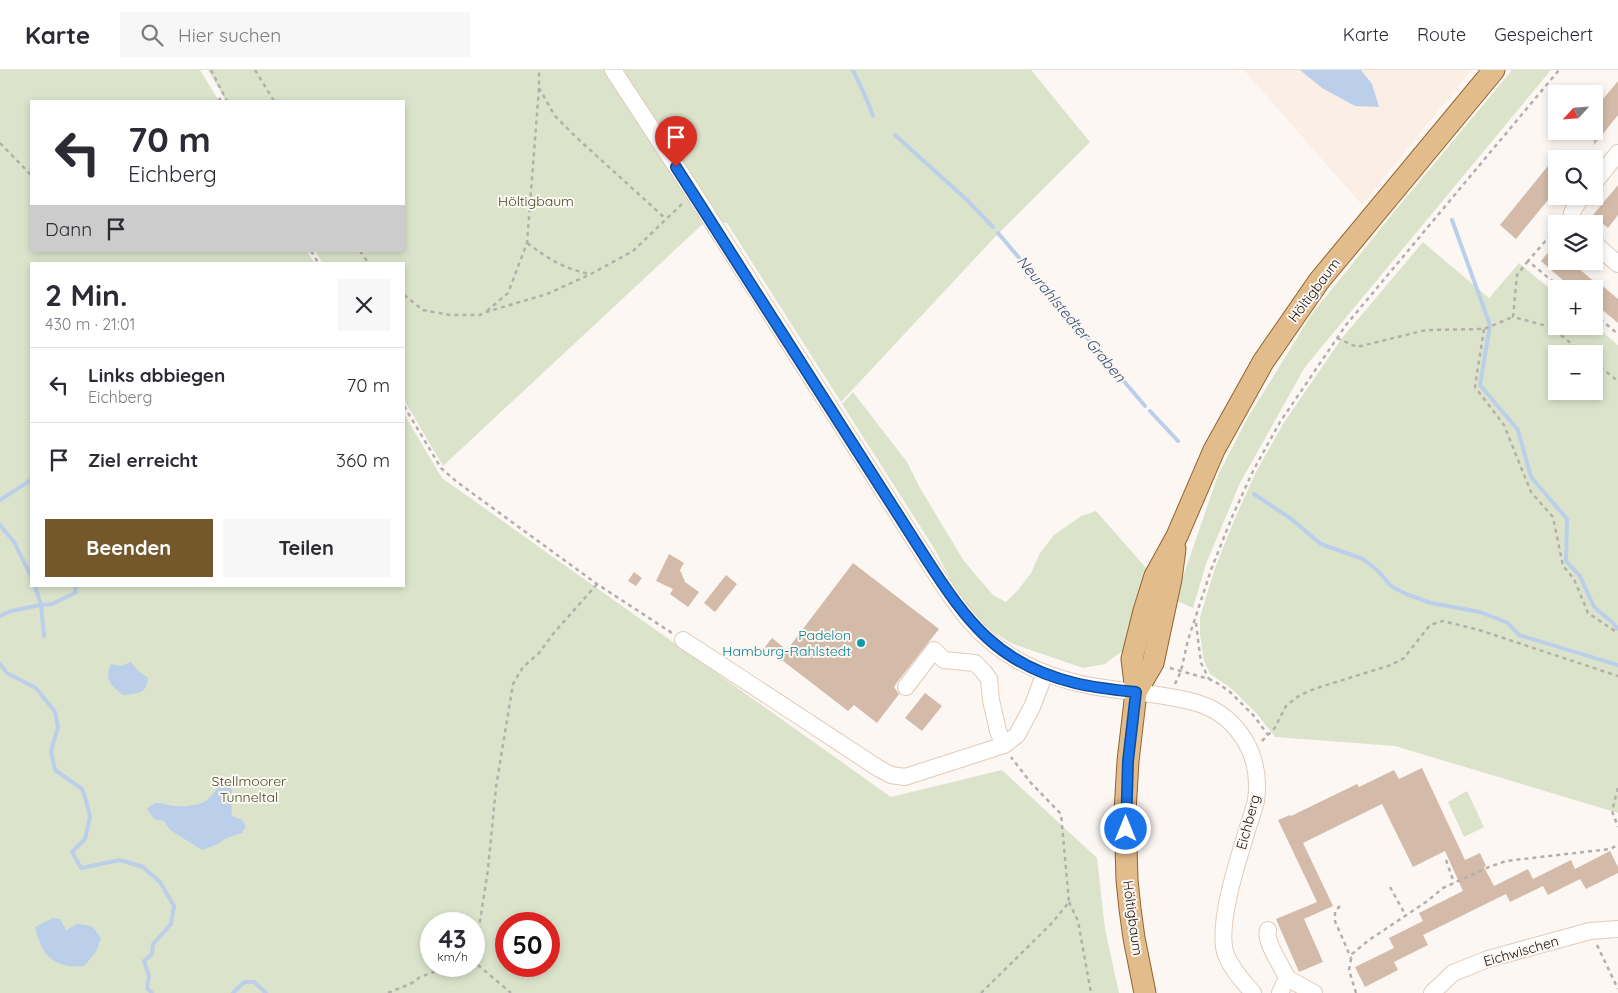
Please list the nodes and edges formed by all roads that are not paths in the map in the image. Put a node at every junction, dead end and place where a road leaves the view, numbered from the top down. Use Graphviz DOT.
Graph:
graph roads {
  1 [pos="613,70"];
  2 [pos="1494,70"];
  3 [pos="1618,153"];
  4 [pos="1603,172"];
  5 [pos="1603,251"];
  6 [pos="1618,264"];
  7 [pos="1177,536"];
  8 [pos="683,640"];
  9 [pos="1045,673"];
  10 [pos="906,687"];
  11 [pos="1136,692"];
  12 [pos="1004,745"];
  13 [pos="1618,929"];
  14 [pos="1268,930"];
  15 [pos="1288,978"];
  16 [pos="1146,993"];
  17 [pos="1253,993"];
  18 [pos="1280,993"];
  19 [pos="1314,993"];
  20 [pos="1432,993"];
  1 -- 9 [label="street, Eichberg"];
  2 -- 7 [label="main road, Höltigbaum"];
  3 -- 4 [label="street"];
  5 -- 6 [label="street"];
  7 -- 11 [label="main road, Höltigbaum"];
  7 -- 11 [label="main road, Höltigbaum"];
  8 -- 12 [label="street"];
  9 -- 11 [label="street, Eichberg"];
  9 -- 12 [label="street"];
  10 -- 12 [label="street"];
  11 -- 16 [label="main road, Höltigbaum"];
  11 -- 17 [label="street, Eichberg"];
  13 -- 20 [label="street, Eichwischen"];
  14 -- 15 [label="street"];
  15 -- 18 [label="street"];
  15 -- 19 [label="street"];
}
